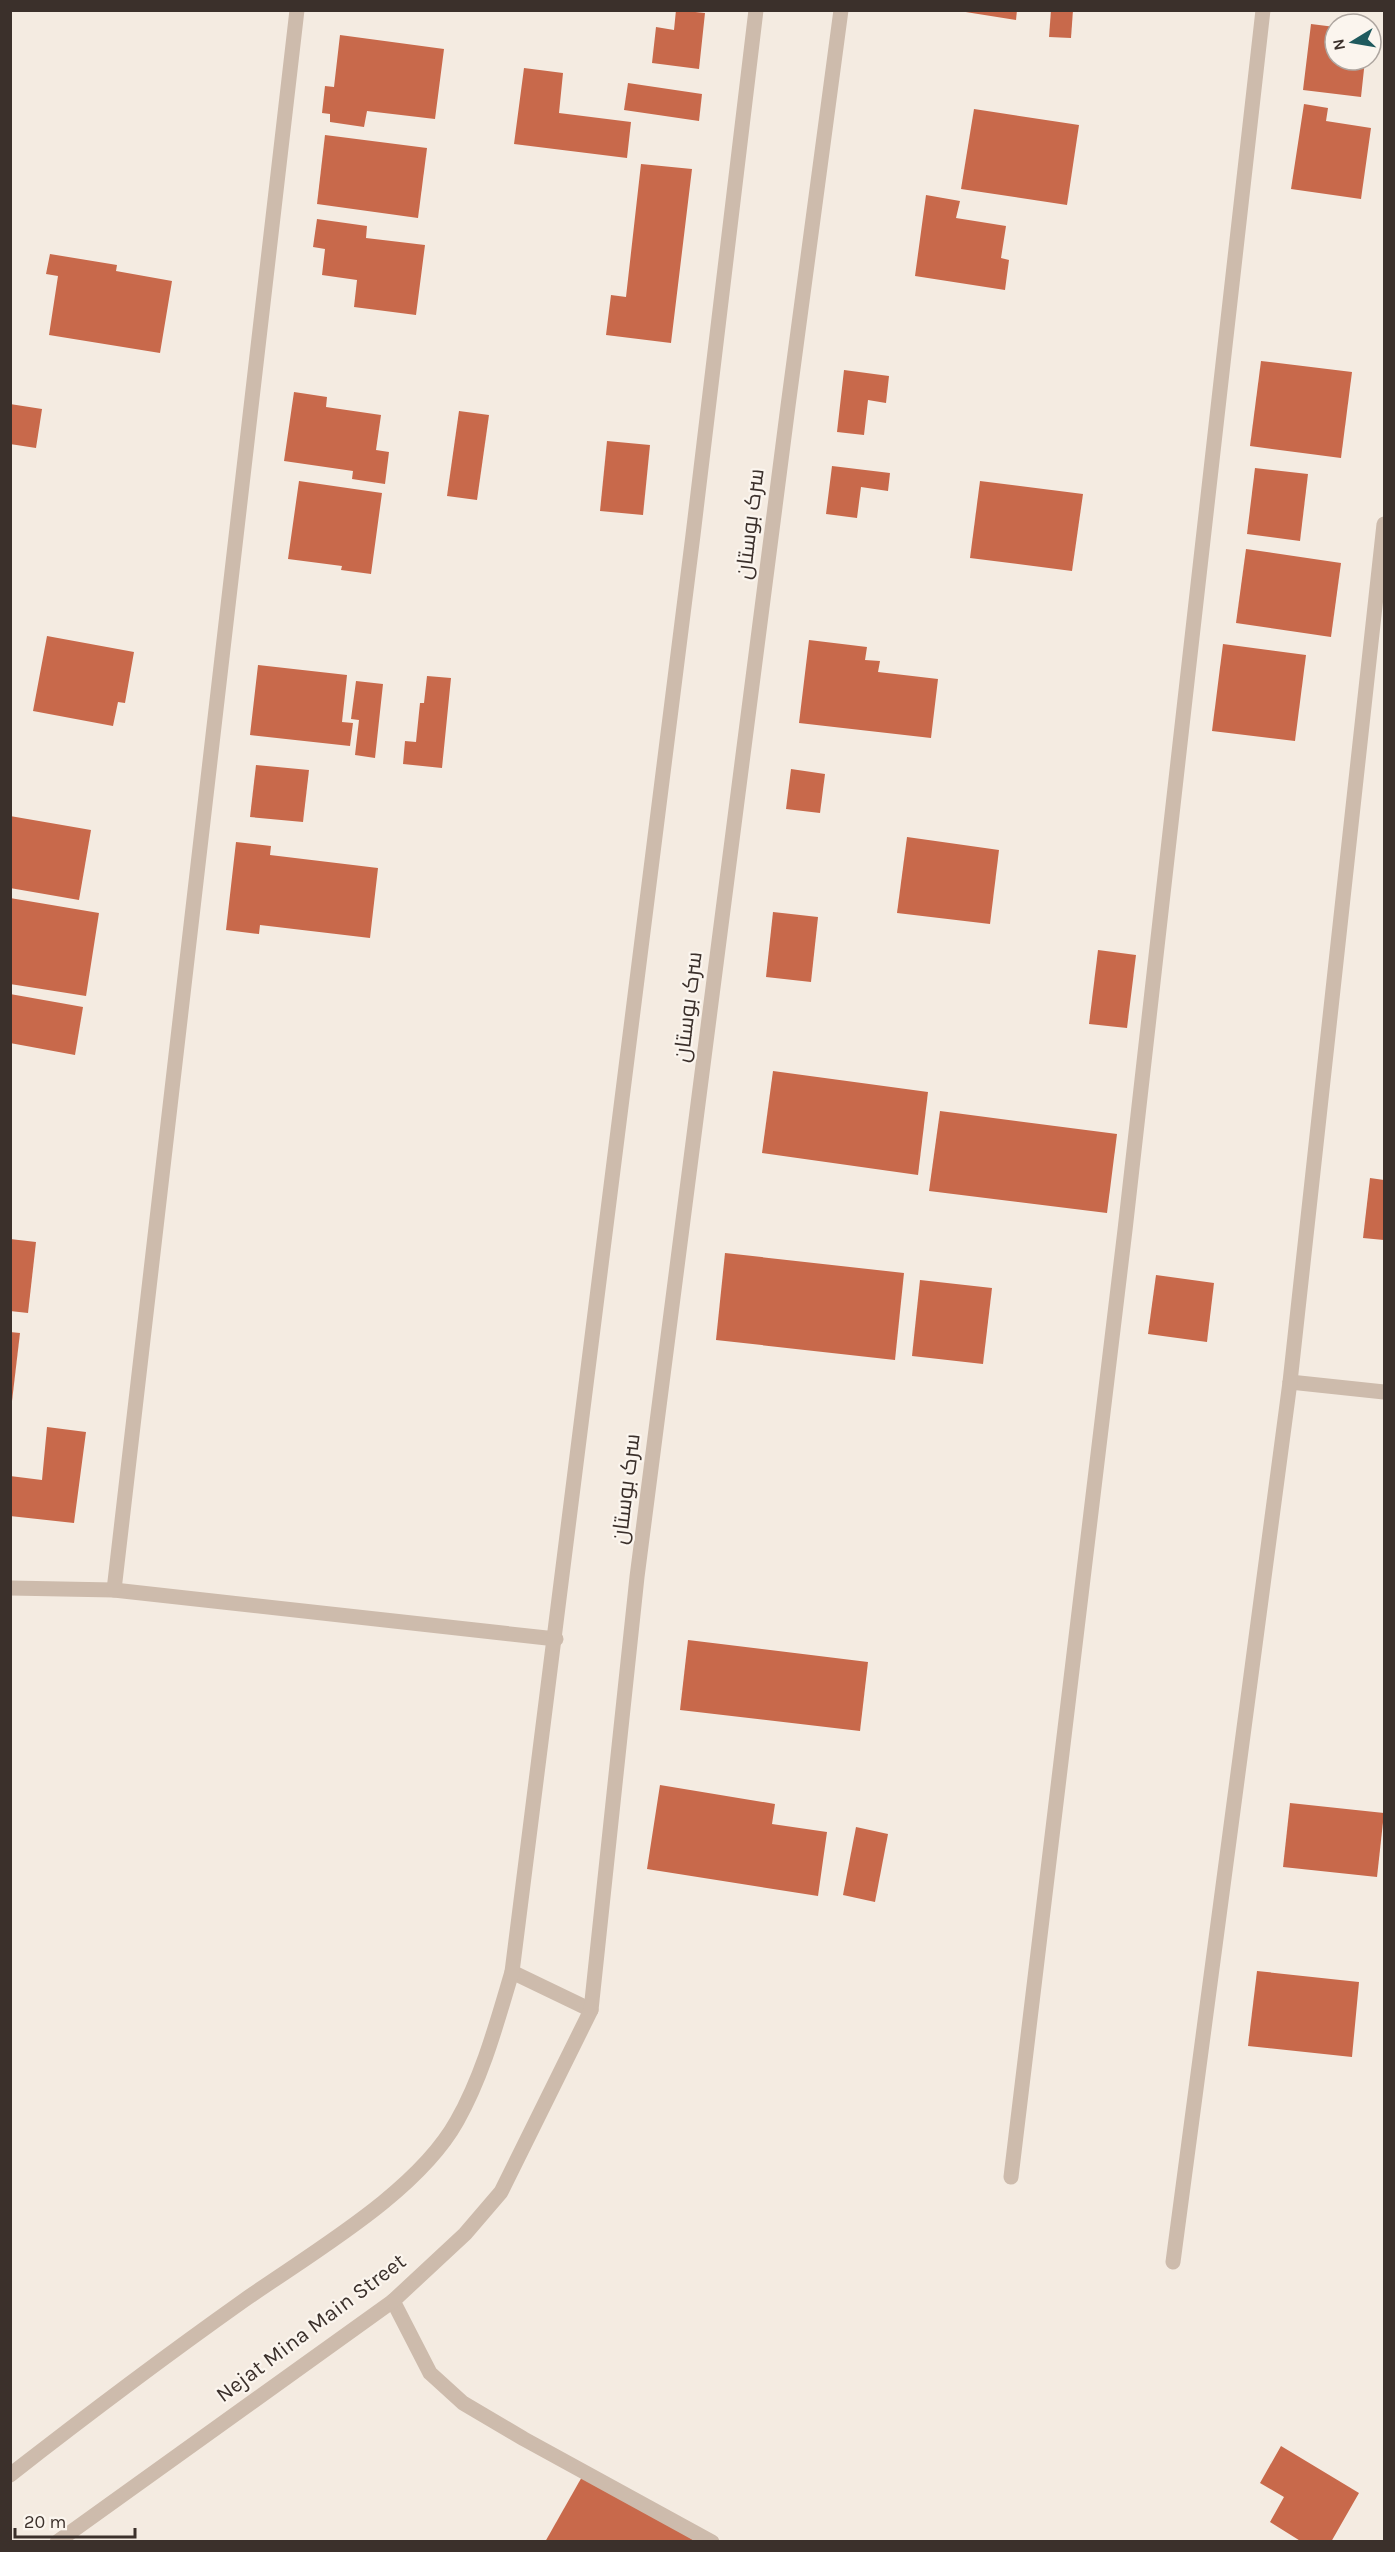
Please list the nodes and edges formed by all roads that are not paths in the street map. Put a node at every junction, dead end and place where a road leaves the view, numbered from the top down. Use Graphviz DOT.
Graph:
graph roads {
  1 [pos="297,10"];
  2 [pos="756,10"];
  3 [pos="841,10"];
  4 [pos="1263,10"];
  5 [pos="1384,524"];
  6 [pos="1290,1382"];
  7 [pos="1384,1392"];
  8 [pos="10,1588"];
  9 [pos="114,1590"];
  10 [pos="556,1639"];
  11 [pos="512,1972"];
  12 [pos="591,2010"];
  13 [pos="1011,2177"];
  14 [pos="1173,2262"];
  15 [pos="393,2301"];
  16 [pos="10,2475"];
  17 [pos="57,2541"];
  18 [pos="712,2541"];
  1 -- 9 [label="street"];
  2 -- 10 [label="street"];
  3 -- 12 [label="street, سرک بوستان"];
  4 -- 13 [label="street"];
  5 -- 6 [label="street"];
  6 -- 7 [label="street"];
  6 -- 14 [label="street"];
  8 -- 9 [label="street"];
  9 -- 10 [label="street"];
  10 -- 11 [label="street"];
  11 -- 12 [label="street"];
  11 -- 16 [label="street"];
  12 -- 15 [label="street, Nejat Mina Main Street"];
  15 -- 17 [label="street, Nejat Mina Main Street"];
  15 -- 18 [label="street"];
}
